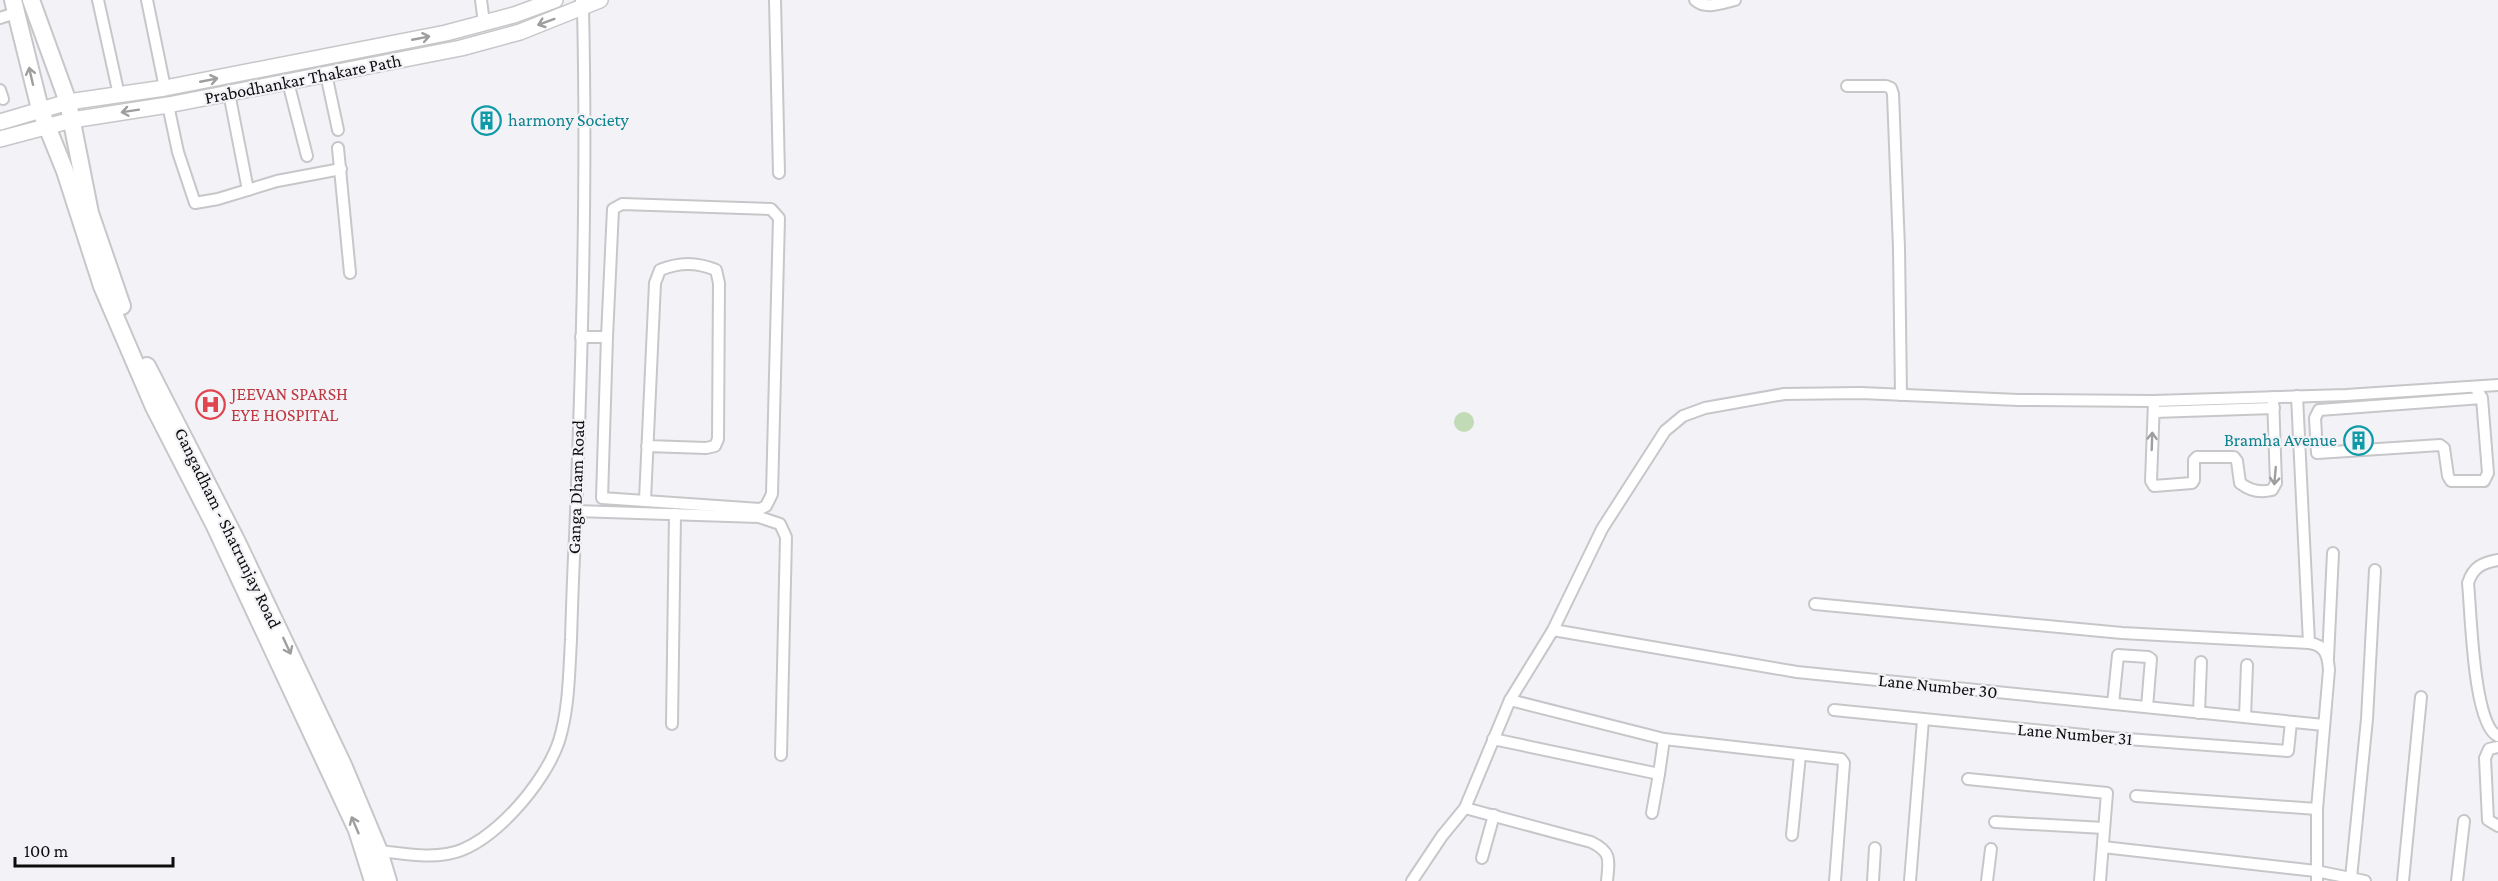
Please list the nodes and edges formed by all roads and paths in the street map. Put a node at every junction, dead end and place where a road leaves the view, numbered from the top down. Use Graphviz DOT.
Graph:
graph roads {
  1 [pos="31,0"];
  2 [pos="98,0"];
  3 [pos="147,0"];
  4 [pos="481,0"];
  5 [pos="555,0"];
  6 [pos="600,0"];
  7 [pos="775,0"];
  8 [pos="1735,0"];
  9 [pos="1698,2"];
  10 [pos="582,4"];
  11 [pos="15,6"];
  12 [pos="0,18"];
  13 [pos="484,23"];
  14 [pos="326,74"];
  15 [pos="288,82"];
  16 [pos="1847,86"];
  17 [pos="165,88"];
  18 [pos="229,93"];
  19 [pos="119,95"];
  20 [pos="68,102"];
  21 [pos="168,105"];
  22 [pos="40,109"];
  23 [pos="72,120"];
  24 [pos="0,122"];
  25 [pos="46,126"];
  26 [pos="338,130"];
  27 [pos="0,139"];
  28 [pos="338,148"];
  29 [pos="307,156"];
  30 [pos="341,169"];
  31 [pos="73,170"];
  32 [pos="779,173"];
  33 [pos="248,190"];
  34 [pos="350,273"];
  35 [pos="581,337"];
  36 [pos="607,337"];
  37 [pos="2498,385"];
  38 [pos="2475,387"];
  39 [pos="1900,395"];
  40 [pos="2297,396"];
  41 [pos="2482,399"];
  42 [pos="2273,403"];
  43 [pos="2154,407"];
  44 [pos="647,446"];
  45 [pos="645,500"];
  46 [pos="576,511"];
  47 [pos="675,514"];
  48 [pos="2333,553"];
  49 [pos="2498,560"];
  50 [pos="2375,570"];
  51 [pos="1815,604"];
  52 [pos="1553,630"];
  53 [pos="2122,633"];
  54 [pos="2309,643"];
  55 [pos="2119,650"];
  56 [pos="2328,658"];
  57 [pos="2201,662"];
  58 [pos="2247,665"];
  59 [pos="2421,697"];
  60 [pos="1510,700"];
  61 [pos="2113,704"];
  62 [pos="2147,707"];
  63 [pos="1834,710"];
  64 [pos="2199,712"];
  65 [pos="2245,717"];
  66 [pos="1923,720"];
  67 [pos="2291,722"];
  68 [pos="672,724"];
  69 [pos="2324,725"];
  70 [pos="2498,736"];
  71 [pos="1493,739"];
  72 [pos="1664,739"];
  73 [pos="2498,747"];
  74 [pos="781,755"];
  75 [pos="1800,755"];
  76 [pos="1659,774"];
  77 [pos="1968,778"];
  78 [pos="2136,796"];
  79 [pos="1465,808"];
  80 [pos="2317,809"];
  81 [pos="1652,813"];
  82 [pos="1494,815"];
  83 [pos="2464,821"];
  84 [pos="1995,822"];
  85 [pos="2498,826"];
  86 [pos="2104,828"];
  87 [pos="1792,835"];
  88 [pos="2103,847"];
  89 [pos="1875,848"];
  90 [pos="1990,849"];
  91 [pos="372,852"];
  92 [pos="1482,858"];
  93 [pos="2316,876"];
  94 [pos="2350,878"];
  95 [pos="373,881"];
  96 [pos="388,881"];
  97 [pos="1412,881"];
  98 [pos="1606,881"];
  99 [pos="1835,881"];
  100 [pos="1873,881"];
  101 [pos="1910,881"];
  102 [pos="1988,881"];
  103 [pos="2100,881"];
  104 [pos="2365,881"];
  105 [pos="2403,881"];
  106 [pos="2457,881"];
  1 -- 20 [label="main road"];
  2 -- 19 [label="street"];
  3 -- 17 [label="street"];
  4 -- 13 [label="street"];
  5 -- 13 [label="main road, Prabodhankar Thakare Path"];
  6 -- 10 [label="main road, Prabodhankar Thakare Path"];
  7 -- 32 [label="street"];
  8 -- 9 [label="street"];
  10 -- 14 [label="main road, Prabodhankar Thakare Path, one-way"];
  10 -- 35 [label="street, Ganga Dham Road"];
  11 -- 12 [label="street"];
  22 -- 11 [label="main road, one-way"];
  17 -- 13 [label="main road, Prabodhankar Thakare Path, one-way"];
  14 -- 15 [label="main road, Prabodhankar Thakare Path"];
  14 -- 26 [label="street"];
  15 -- 18 [label="main road, Prabodhankar Thakare Path"];
  15 -- 29 [label="street"];
  16 -- 39 [label="street"];
  17 -- 19 [label="main road, Prabodhankar Thakare Path"];
  18 -- 21 [label="main road, Prabodhankar Thakare Path"];
  18 -- 33 [label="street"];
  19 -- 20 [label="main road, Prabodhankar Thakare Path"];
  20 -- 22 [label="main road, Prabodhankar Thakare Path"];
  20 -- 23 [label="main road"];
  21 -- 23 [label="main road, Prabodhankar Thakare Path, one-way"];
  21 -- 33 [label="street"];
  22 -- 24 [label="main road, Prabodhankar Thakare Path"];
  22 -- 25 [label="main road"];
  23 -- 25 [label="main road, Prabodhankar Thakare Path"];
  23 -- 31 [label="main road"];
  25 -- 27 [label="main road, Prabodhankar Thakare Path"];
  25 -- 31 [label="main road"];
  28 -- 30 [label="street"];
  30 -- 33 [label="street"];
  30 -- 34 [label="street"];
  31 -- 91 [label="main road, Gangadham - Shatrunjay Road"];
  35 -- 36 [label="street"];
  35 -- 46 [label="street, Ganga Dham Road"];
  36 -- 45 [label="street"];
  36 -- 45 [label="street"];
  37 -- 38 [label="street"];
  38 -- 40 [label="street"];
  38 -- 41 [label="street"];
  39 -- 43 [label="street"];
  39 -- 52 [label="street"];
  40 -- 42 [label="street"];
  40 -- 54 [label="street"];
  41 -- 41 [label="street"];
  42 -- 43 [label="street"];
  42 -- 43 [label="street, one-way"];
  44 -- 44 [label="street"];
  44 -- 45 [label="street"];
  46 -- 47 [label="street"];
  46 -- 91 [label="street, Ganga Dham Road"];
  47 -- 68 [label="street"];
  47 -- 74 [label="street"];
  48 -- 56 [label="street"];
  49 -- 70 [label="street"];
  50 -- 94 [label="street"];
  51 -- 53 [label="street"];
  52 -- 60 [label="street"];
  52 -- 61 [label="street, Lane Number 30"];
  53 -- 54 [label="street"];
  53 -- 55 [label="street"];
  54 -- 56 [label="street"];
  56 -- 69 [label="street"];
  57 -- 64 [label="street"];
  58 -- 65 [label="street"];
  59 -- 105 [label="street"];
  60 -- 71 [label="street"];
  60 -- 72 [label="street"];
  61 -- 62 [label="street, Lane Number 30"];
  61 -- 62 [label="street"];
  62 -- 64 [label="street, Lane Number 30"];
  63 -- 66 [label="street, Lane Number 31"];
  64 -- 65 [label="street, Lane Number 30"];
  65 -- 67 [label="street, Lane Number 30"];
  66 -- 67 [label="street, Lane Number 31"];
  66 -- 101 [label="street"];
  67 -- 69 [label="street, Lane Number 30"];
  69 -- 80 [label="street"];
  71 -- 76 [label="street"];
  71 -- 79 [label="street"];
  72 -- 75 [label="street"];
  72 -- 76 [label="street"];
  73 -- 85 [label="street"];
  75 -- 87 [label="street"];
  75 -- 99 [label="street"];
  76 -- 81 [label="street"];
  77 -- 86 [label="street"];
  78 -- 80 [label="street"];
  79 -- 82 [label="street"];
  79 -- 97 [label="street"];
  80 -- 93 [label="street"];
  82 -- 92 [label="street"];
  82 -- 98 [label="street"];
  83 -- 106 [label="street"];
  84 -- 86 [label="street"];
  86 -- 88 [label="street"];
  88 -- 93 [label="street"];
  88 -- 103 [label="street"];
  89 -- 100 [label="street"];
  90 -- 102 [label="street"];
  91 -- 95 [label="main road, Gangadham - Shatrunjay Road"];
  91 -- 96 [label="main road, Gangadham - Shatrunjay Road"];
  93 -- 94 [label="street"];
  94 -- 104 [label="street"];
}
